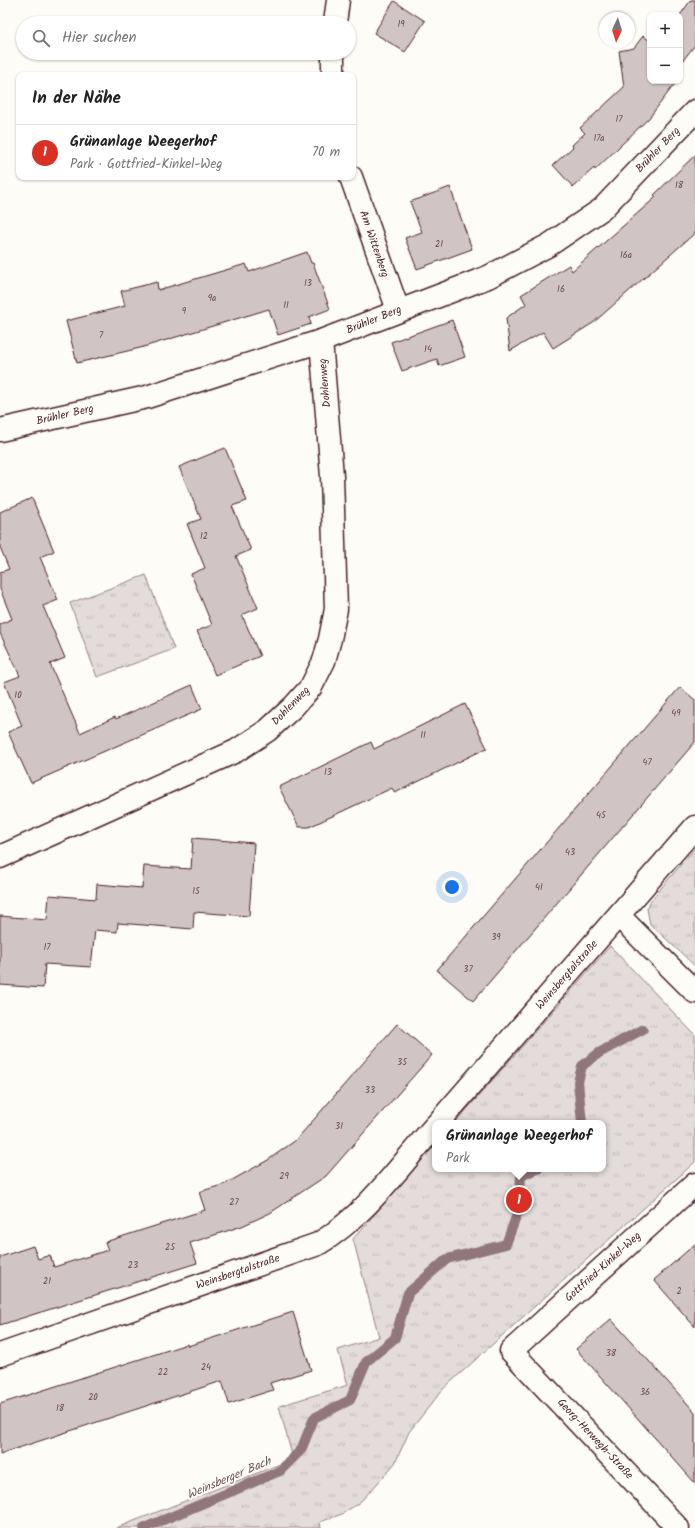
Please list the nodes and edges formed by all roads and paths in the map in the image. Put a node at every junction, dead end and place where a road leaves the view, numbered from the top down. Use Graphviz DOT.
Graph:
graph roads {
  1 [pos="338,0"];
  2 [pos="336,16"];
  3 [pos="333,60"];
  4 [pos="333,72"];
  5 [pos="695,111"];
  6 [pos="352,180"];
  7 [pos="398,310"];
  8 [pos="321,341"];
  9 [pos="0,430"];
  10 [pos="695,827"];
  11 [pos="0,857"];
  12 [pos="619,916"];
  13 [pos="695,992"];
  14 [pos="441,1120"];
  15 [pos="432,1129"];
  16 [pos="695,1184"];
  17 [pos="511,1351"];
  18 [pos="0,1355"];
  19 [pos="678,1528"];
  1 -- 2 [label="street"];
  3 -- 4 [label="street"];
  5 -- 7 [label="street, Brühler Berg"];
  6 -- 7 [label="street, Am Wittenberg"];
  7 -- 8 [label="street, Brühler Berg"];
  8 -- 9 [label="street, Brühler Berg"];
  8 -- 11 [label="street, Dohlenweg"];
  10 -- 12 [label="street, Weinsbergtalstraße"];
  12 -- 13 [label="street"];
  12 -- 14 [label="street, Weinsbergtalstraße"];
  15 -- 18 [label="street, Weinsbergtalstraße"];
  16 -- 17 [label="street, Gottfried-Kinkel-Weg"];
  17 -- 19 [label="street, Georg-Herwegh-Straße"];
}
